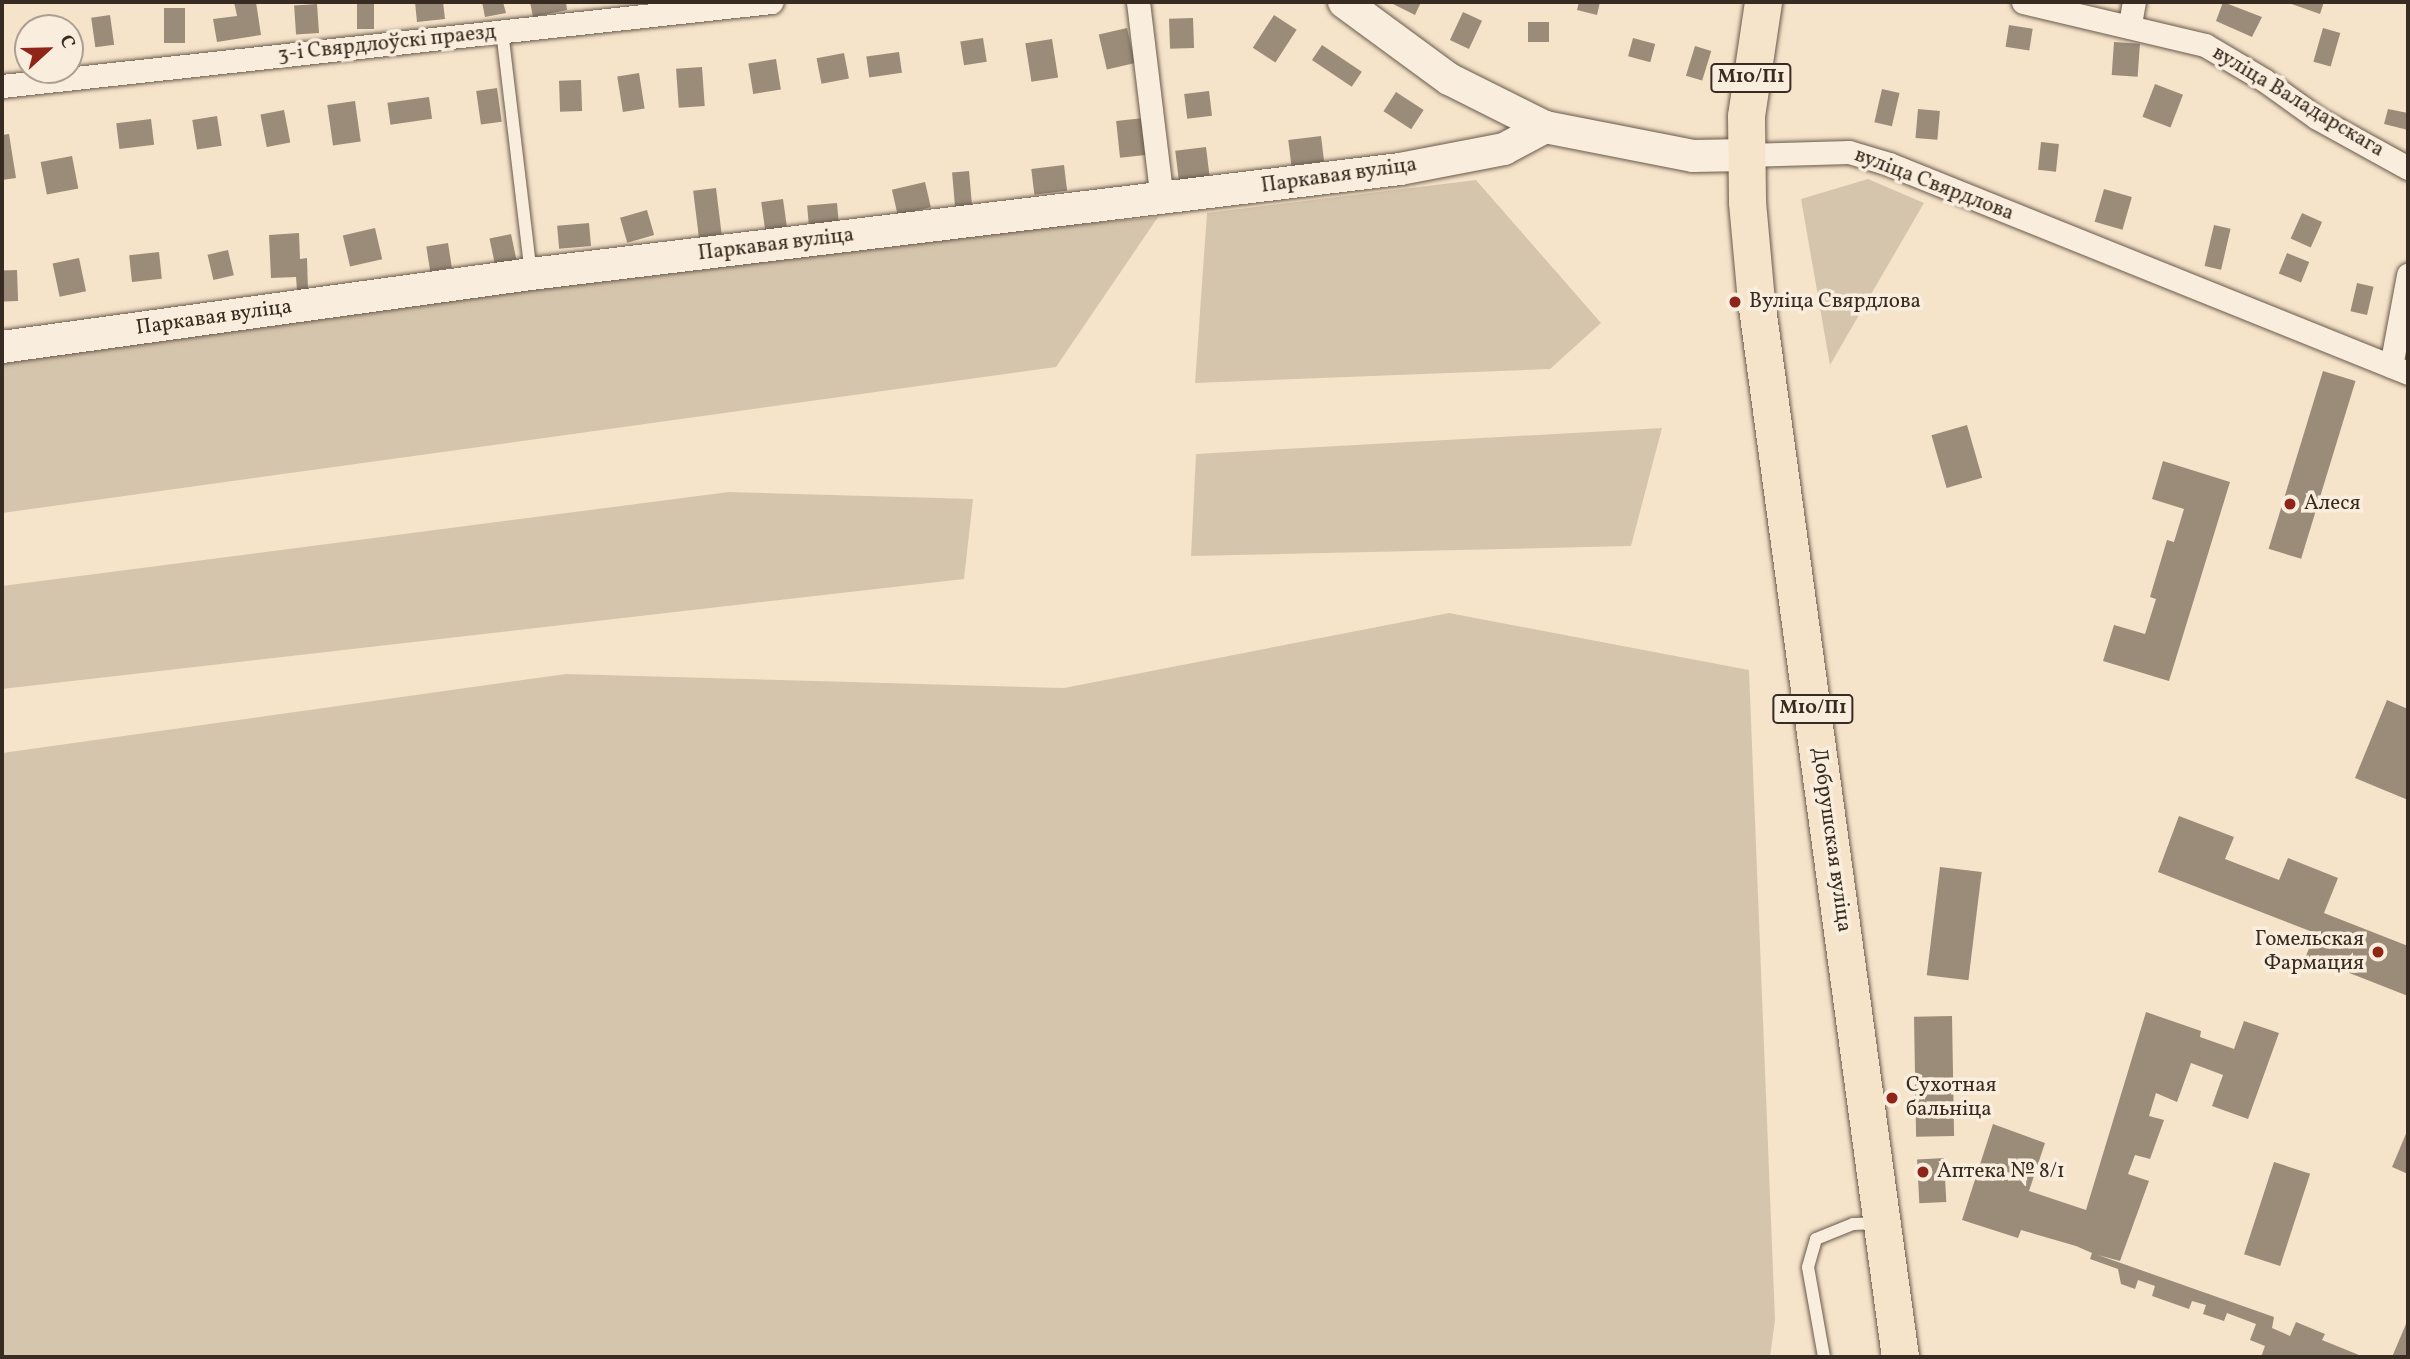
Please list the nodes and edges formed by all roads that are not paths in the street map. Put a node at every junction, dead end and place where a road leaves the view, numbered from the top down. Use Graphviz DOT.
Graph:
graph roads {
  1 [pos="771,2"];
  2 [pos="1138,2"];
  3 [pos="1344,2"];
  4 [pos="1763,2"];
  5 [pos="2023,2"];
  6 [pos="2132,13"];
  7 [pos="502,31"];
  8 [pos="2,86"];
  9 [pos="1545,127"];
  10 [pos="1746,155"];
  11 [pos="2408,168"];
  12 [pos="1162,199"];
  13 [pos="531,274"];
  14 [pos="2408,275"];
  15 [pos="2,347"];
  16 [pos="2399,370"];
  17 [pos="1882,1222"];
  18 [pos="1824,1357"];
  19 [pos="1900,1357"];
  1 -- 7 [label="street, 3-і Свярдлоўскі праезд"];
  2 -- 12 [label="street"];
  3 -- 9 [label="street, вуліца Свярдлова"];
  4 -- 10 [label="main road, М10/П1"];
  5 -- 6 [label="street, вуліца Валадарскага"];
  6 -- 11 [label="street, вуліца Валадарскага"];
  7 -- 8 [label="street, 3-і Свярдлоўскі праезд"];
  7 -- 13 [label="lane"];
  9 -- 10 [label="street, вуліца Свярдлова"];
  9 -- 12 [label="street, Паркавая вуліца"];
  10 -- 16 [label="street, вуліца Свярдлова"];
  10 -- 17 [label="main road, Добрушская вуліца / М10/П1"];
  12 -- 13 [label="street, Паркавая вуліца"];
  13 -- 15 [label="street, Паркавая вуліца"];
  14 -- 16 [label="street"];
  17 -- 18 [label="lane"];
  17 -- 19 [label="main road, Добрушская вуліца / М10/П1"];
}
